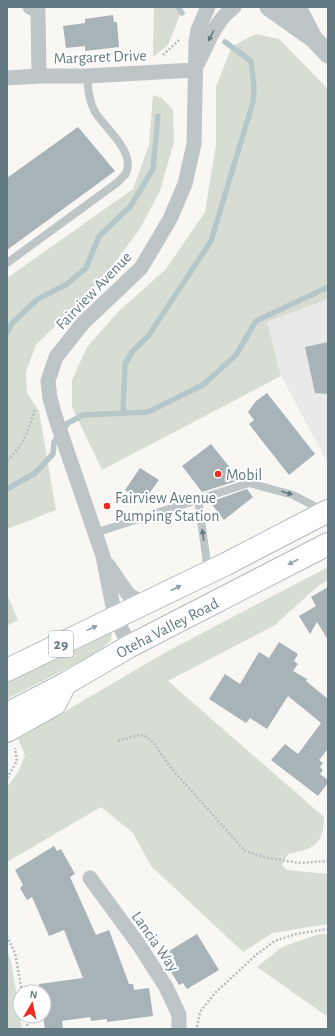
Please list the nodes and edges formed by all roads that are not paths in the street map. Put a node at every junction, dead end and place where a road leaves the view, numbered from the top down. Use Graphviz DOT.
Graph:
graph roads {
  1 [pos="208,7"];
  2 [pos="234,7"];
  3 [pos="269,7"];
  4 [pos="297,7"];
  5 [pos="38,8"];
  6 [pos="314,39"];
  7 [pos="328,54"];
  8 [pos="195,70"];
  9 [pos="39,76"];
  10 [pos="87,76"];
  11 [pos="7,78"];
  12 [pos="7,263"];
  13 [pos="198,499"];
  14 [pos="327,512"];
  15 [pos="95,533"];
  16 [pos="328,544"];
  17 [pos="103,556"];
  18 [pos="209,571"];
  19 [pos="143,604"];
  20 [pos="115,617"];
  21 [pos="130,646"];
  22 [pos="7,670"];
  23 [pos="65,684"];
  24 [pos="7,714"];
  25 [pos="10,738"];
  26 [pos="90,878"];
  27 [pos="179,1029"];
  1 -- 8 [label="street, Fairview Avenue"];
  2 -- 8 [label="street, Fairview Avenue, one-way"];
  3 -- 6 [label="street"];
  4 -- 6 [label="street"];
  5 -- 9 [label="street"];
  6 -- 7 [label="street"];
  8 -- 10 [label="street, Margaret Drive"];
  8 -- 15 [label="street, Fairview Avenue"];
  9 -- 10 [label="street, Margaret Drive"];
  9 -- 11 [label="street, Margaret Drive"];
  10 -- 12 [label="lane"];
  13 -- 14 [label="lane, one-way"];
  13 -- 15 [label="lane"];
  18 -- 13 [label="lane, one-way"];
  14 -- 18 [label="main road, Oteha Valley Road / 29"];
  15 -- 17 [label="street, Fairview Avenue"];
  16 -- 21 [label="main road, Oteha Valley Road / 29, one-way"];
  17 -- 19 [label="street, Fairview Avenue"];
  17 -- 20 [label="street, Fairview Avenue"];
  19 -- 18 [label="main road, Oteha Valley Road / 29, one-way"];
  19 -- 20 [label="main road, Oteha Valley Road / 29"];
  20 -- 21 [label="street, Fairview Avenue"];
  22 -- 20 [label="main road, Oteha Valley Road / 29, one-way"];
  21 -- 23 [label="main road, Oteha Valley Road / 29"];
  23 -- 24 [label="main road, Oteha Valley Road / 29"];
  23 -- 25 [label="main road"];
  26 -- 27 [label="street, Lancia Way"];
}
